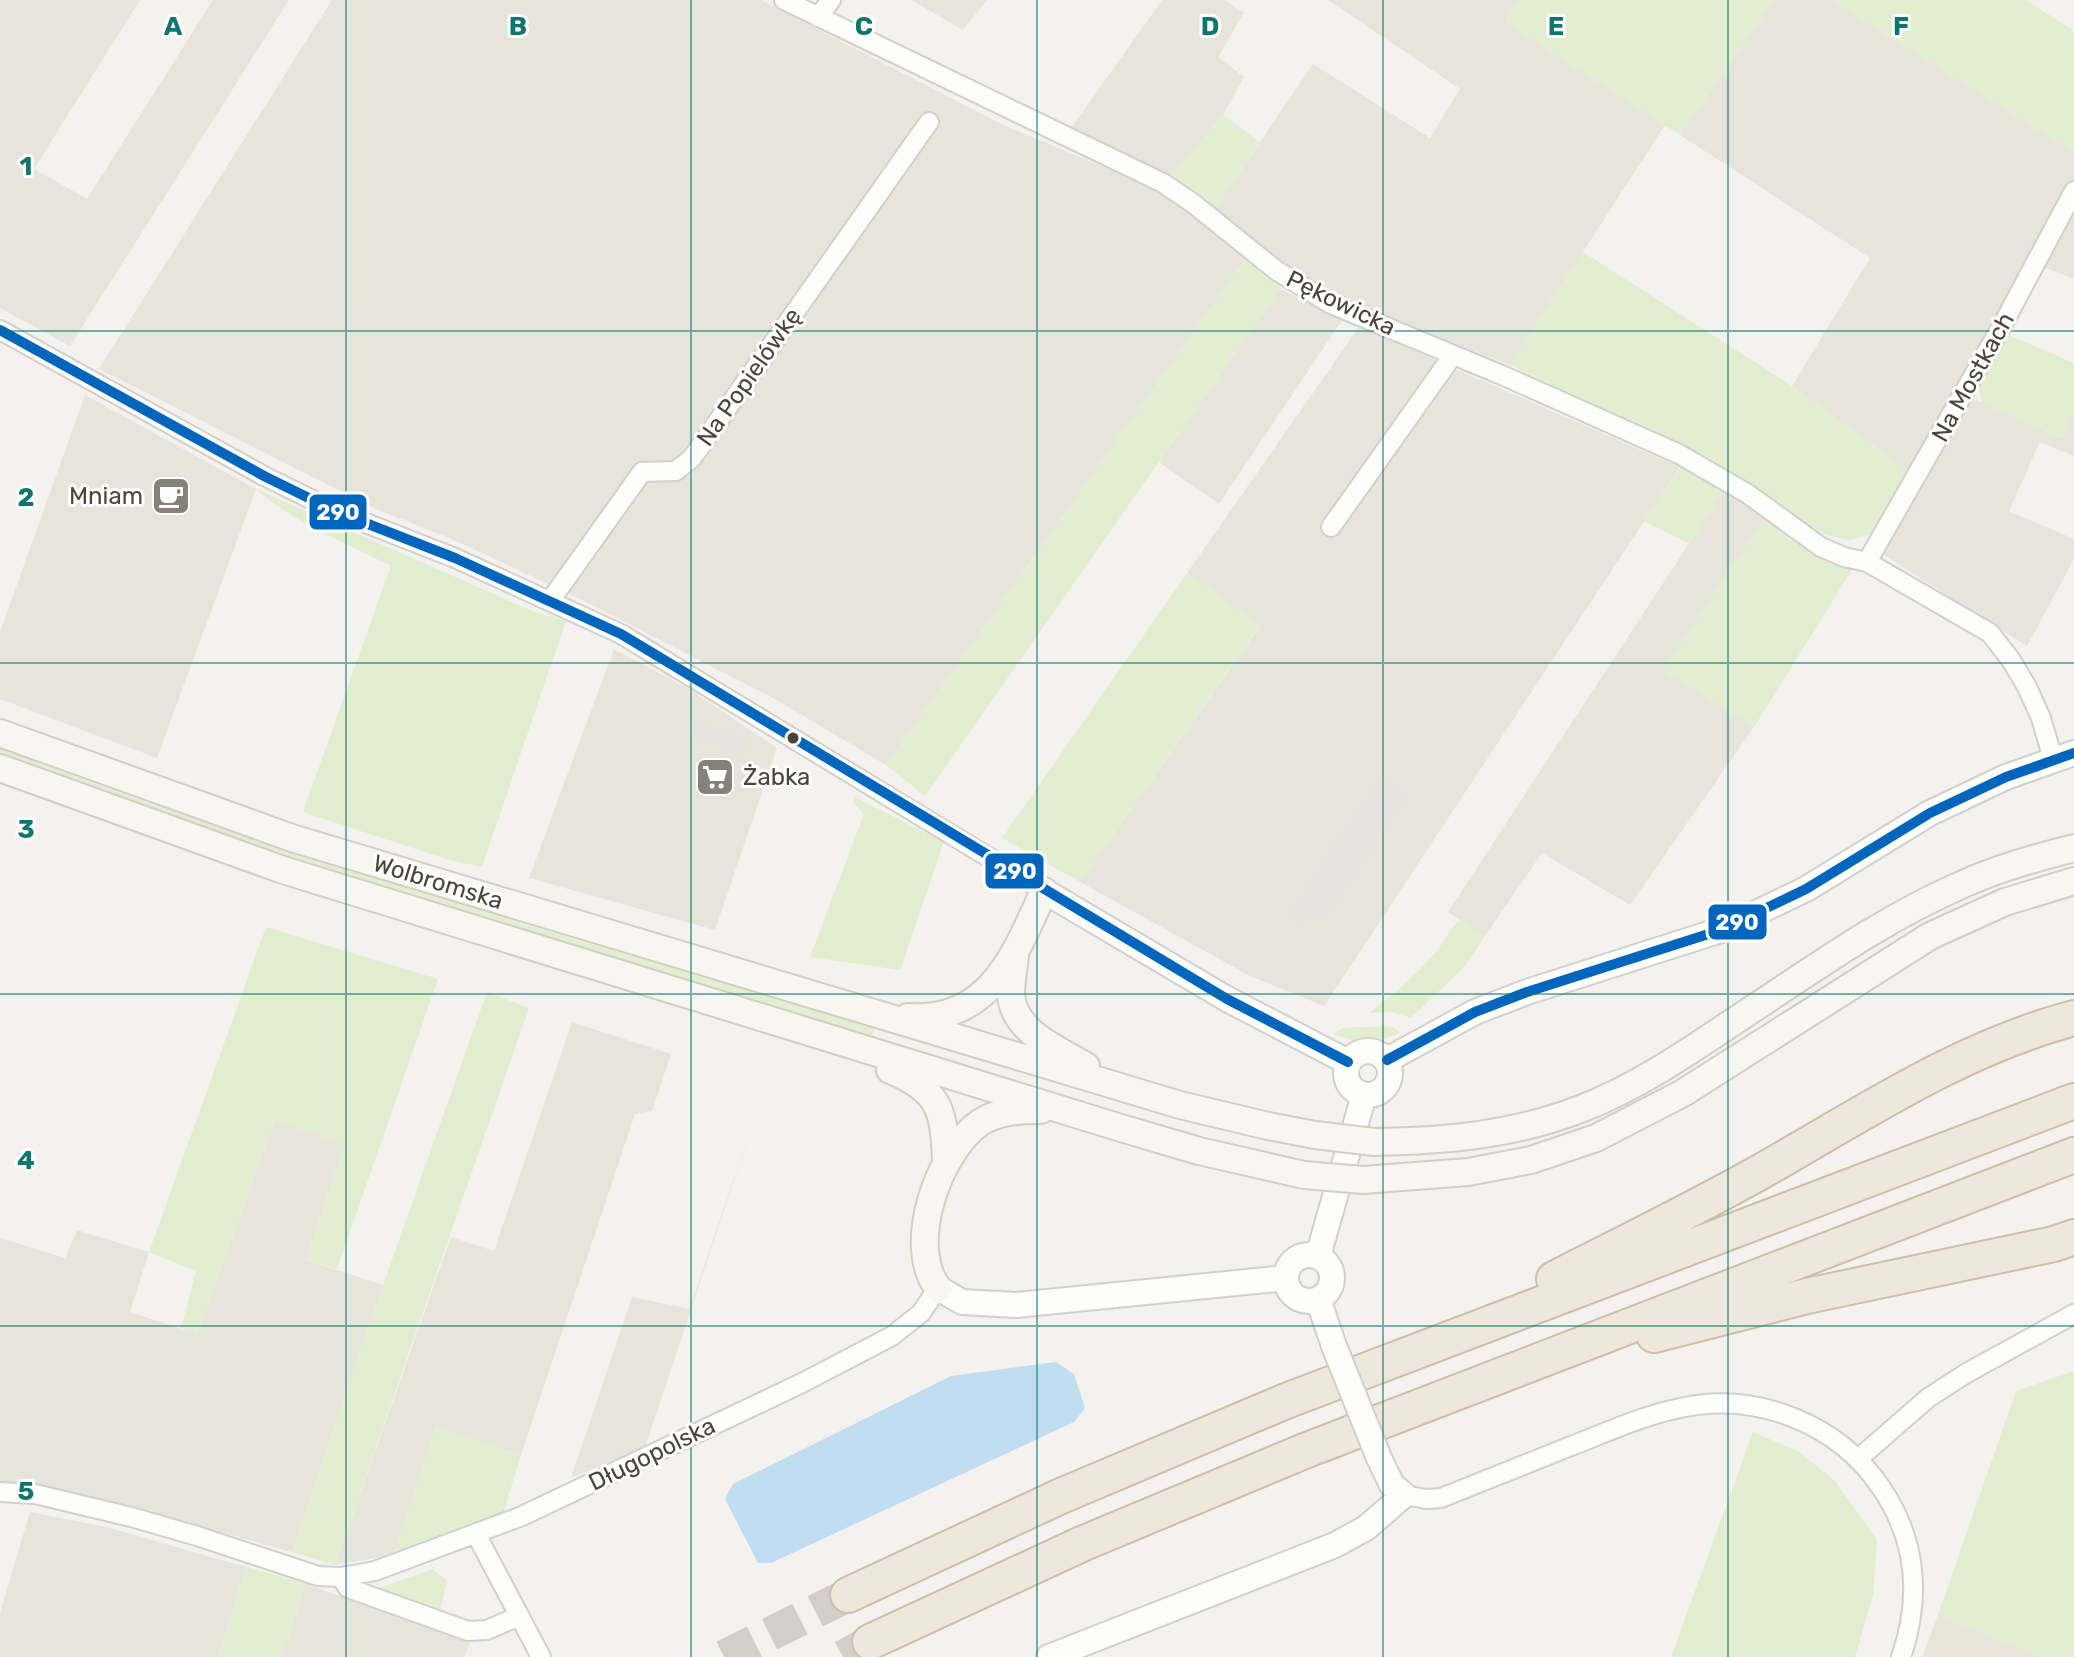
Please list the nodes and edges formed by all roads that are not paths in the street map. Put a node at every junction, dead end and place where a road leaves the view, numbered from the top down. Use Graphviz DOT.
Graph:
graph roads {
  1 [pos="784,0"];
  2 [pos="831,0"];
  3 [pos="818,17"];
  4 [pos="929,122"];
  5 [pos="2074,191"];
  6 [pos="0,330"];
  7 [pos="1453,355"];
  8 [pos="1331,527"];
  9 [pos="1867,562"];
  10 [pos="550,601"];
  11 [pos="0,733"];
  12 [pos="2063,756"];
  13 [pos="0,768"];
  14 [pos="2074,848"];
  15 [pos="2074,881"];
  16 [pos="1044,891"];
  17 [pos="1015,955"];
  18 [pos="881,1015"];
  19 [pos="2074,1018"];
  20 [pos="819,1036"];
  21 [pos="1387,1060"];
  22 [pos="1348,1062"];
  23 [pos="1118,1086"];
  24 [pos="1364,1095"];
  25 [pos="2074,1101"];
  26 [pos="1064,1110"];
  27 [pos="2074,1155"];
  28 [pos="946,1162"];
  29 [pos="2074,1237"];
  30 [pos="1318,1256"];
  31 [pos="1286,1278"];
  32 [pos="938,1288"];
  33 [pos="1318,1299"];
  34 [pos="2074,1314"];
  35 [pos="1403,1357"];
  36 [pos="1541,1359"];
  37 [pos="1858,1459"];
  38 [pos="0,1492"];
  39 [pos="1404,1495"];
  40 [pos="476,1534"];
  41 [pos="341,1577"];
  42 [pos="848,1595"];
  43 [pos="519,1616"];
  44 [pos="870,1642"];
  45 [pos="541,1657"];
  46 [pos="1049,1657"];
  47 [pos="1901,1657"];
  1 -- 3 [label="street, Pękowicka"];
  2 -- 3 [label="street"];
  3 -- 7 [label="street, Pękowicka"];
  4 -- 10 [label="street, Na Popielówkę"];
  5 -- 9 [label="street, Na Mostkach"];
  6 -- 10 [label="street"];
  7 -- 8 [label="street"];
  7 -- 9 [label="street, Pękowicka"];
  9 -- 12 [label="street, Pękowicka"];
  10 -- 16 [label="street"];
  11 -- 18 [label="main road, Wolbromska"];
  12 -- 21 [label="street"];
  13 -- 20 [label="main road, Wolbromska"];
  14 -- 23 [label="main road, bridge"];
  15 -- 26 [label="main road, bridge"];
  16 -- 17 [label="main road"];
  16 -- 22 [label="street"];
  17 -- 18 [label="main road"];
  17 -- 23 [label="main road"];
  18 -- 23 [label="main road"];
  19 -- 35 [label="highway"];
  20 -- 26 [label="main road"];
  20 -- 28 [label="main road"];
  21 -- 22 [label="street"];
  21 -- 24 [label="street"];
  22 -- 24 [label="street"];
  24 -- 30 [label="street"];
  25 -- 35 [label="highway"];
  26 -- 28 [label="main road"];
  27 -- 36 [label="highway"];
  28 -- 32 [label="main road"];
  29 -- 36 [label="highway"];
  30 -- 31 [label="street"];
  30 -- 33 [label="street"];
  31 -- 32 [label="street"];
  31 -- 33 [label="street"];
  32 -- 40 [label="street, Długopolska"];
  33 -- 39 [label="street, bridge"];
  34 -- 37 [label="street"];
  35 -- 42 [label="highway"];
  36 -- 44 [label="highway"];
  37 -- 39 [label="street"];
  37 -- 47 [label="street"];
  38 -- 41 [label="street, Długopolska"];
  39 -- 46 [label="street"];
  40 -- 41 [label="street, Długopolska"];
  40 -- 43 [label="street"];
  41 -- 43 [label="street"];
  43 -- 45 [label="street"];
}
